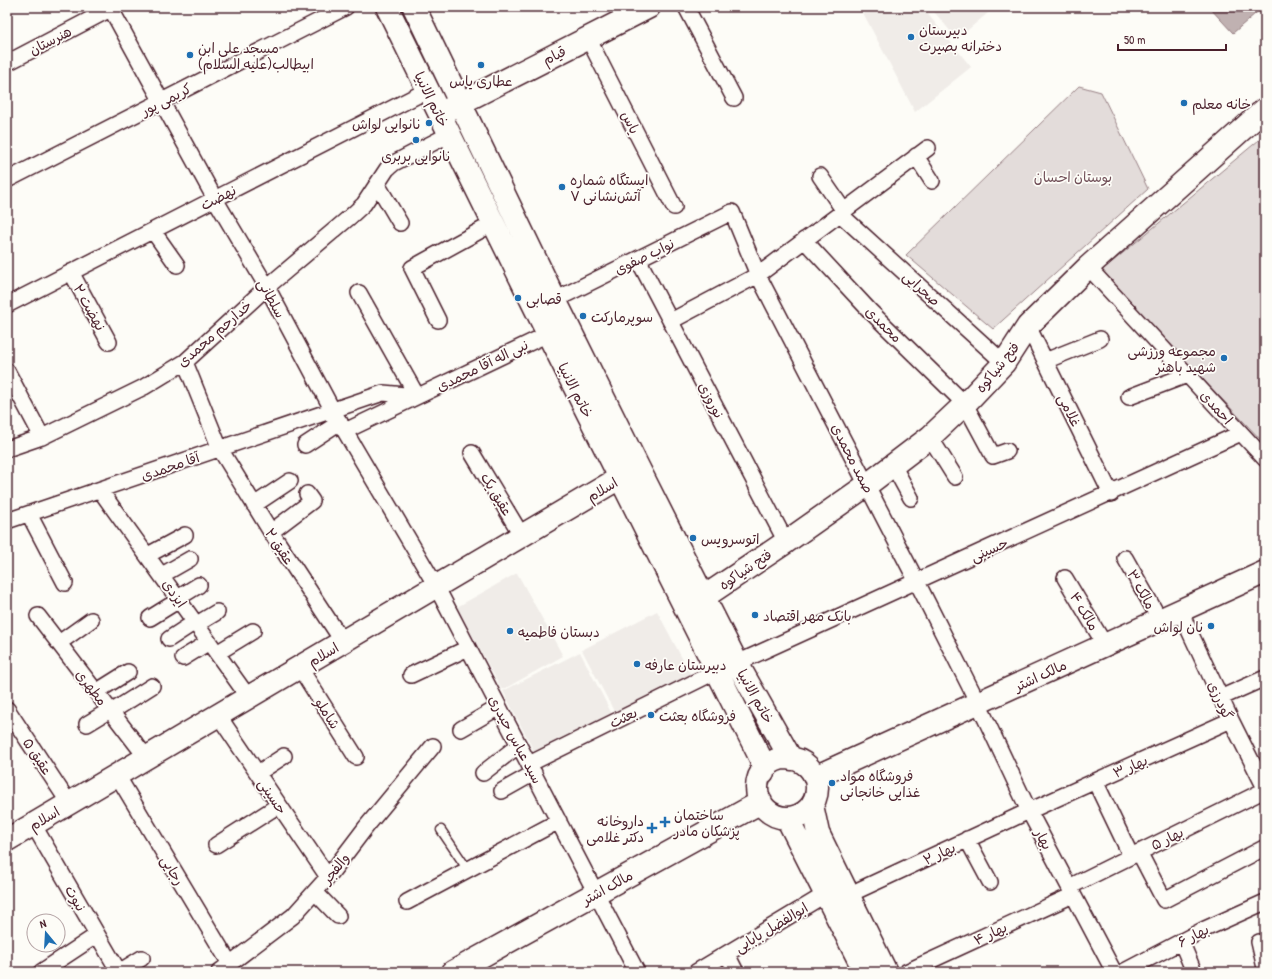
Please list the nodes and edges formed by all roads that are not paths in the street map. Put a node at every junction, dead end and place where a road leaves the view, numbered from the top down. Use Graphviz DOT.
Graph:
graph roads {
  1 [pos="346,7"];
  2 [pos="387,7"];
  3 [pos="415,7"];
  4 [pos="686,7"];
  5 [pos="112,8"];
  6 [pos="643,8"];
  7 [pos="588,38"];
  8 [pos="7,63"];
  9 [pos="428,90"];
  10 [pos="734,98"];
  11 [pos="161,101"];
  12 [pos="460,103"];
  13 [pos="1265,109"];
  14 [pos="440,113"];
  15 [pos="450,134"];
  16 [pos="820,176"];
  17 [pos="7,180"];
  18 [pos="932,181"];
  19 [pos="377,184"];
  20 [pos="215,199"];
  21 [pos="674,207"];
  22 [pos="732,212"];
  23 [pos="842,212"];
  24 [pos="400,223"];
  25 [pos="494,223"];
  26 [pos="152,230"];
  27 [pos="804,240"];
  28 [pos="638,259"];
  29 [pos="177,265"];
  30 [pos="1088,267"];
  31 [pos="71,272"];
  32 [pos="758,275"];
  33 [pos="266,287"];
  34 [pos="359,293"];
  35 [pos="555,300"];
  36 [pos="7,305"];
  37 [pos="438,320"];
  38 [pos="671,321"];
  39 [pos="1028,326"];
  40 [pos="548,334"];
  41 [pos="1100,339"];
  42 [pos="109,342"];
  43 [pos="1045,360"];
  44 [pos="186,362"];
  45 [pos="1004,362"];
  46 [pos="7,371"];
  47 [pos="1187,374"];
  48 [pos="417,396"];
  49 [pos="1129,397"];
  50 [pos="965,404"];
  51 [pos="339,421"];
  52 [pos="1241,434"];
  53 [pos="42,437"];
  54 [pos="930,437"];
  55 [pos="304,445"];
  56 [pos="7,449"];
  57 [pos="220,449"];
  58 [pos="1006,451"];
  59 [pos="472,453"];
  60 [pos="1265,459"];
  61 [pos="893,465"];
  62 [pos="629,472"];
  63 [pos="955,477"];
  64 [pos="290,482"];
  65 [pos="867,485"];
  66 [pos="100,490"];
  67 [pos="307,494"];
  68 [pos="1111,494"];
  69 [pos="911,498"];
  70 [pos="254,505"];
  71 [pos="29,514"];
  72 [pos="7,521"];
  73 [pos="271,532"];
  74 [pos="185,535"];
  75 [pos="522,536"];
  76 [pos="786,542"];
  77 [pos="148,555"];
  78 [pos="1125,558"];
  79 [pos="190,559"];
  80 [pos="1265,572"];
  81 [pos="162,575"];
  82 [pos="1065,578"];
  83 [pos="917,582"];
  84 [pos="65,583"];
  85 [pos="199,585"];
  86 [pos="436,586"];
  87 [pos="704,597"];
  88 [pos="179,599"];
  89 [pos="1180,611"];
  90 [pos="217,612"];
  91 [pos="38,616"];
  92 [pos="150,618"];
  93 [pos="91,620"];
  94 [pos="1160,620"];
  95 [pos="196,623"];
  96 [pos="252,631"];
  97 [pos="169,639"];
  98 [pos="343,642"];
  99 [pos="59,643"];
  100 [pos="1105,645"];
  101 [pos="213,647"];
  102 [pos="468,648"];
  103 [pos="184,658"];
  104 [pos="737,663"];
  105 [pos="300,668"];
  106 [pos="717,671"];
  107 [pos="128,672"];
  108 [pos="411,676"];
  109 [pos="1265,678"];
  110 [pos="152,686"];
  111 [pos="96,692"];
  112 [pos="249,698"];
  113 [pos="1220,698"];
  114 [pos="978,703"];
  115 [pos="499,707"];
  116 [pos="7,709"];
  117 [pos="110,711"];
  118 [pos="218,715"];
  119 [pos="1231,720"];
  120 [pos="87,724"];
  121 [pos="460,729"];
  122 [pos="519,745"];
  123 [pos="433,746"];
  124 [pos="284,756"];
  125 [pos="356,757"];
  126 [pos="146,758"];
  127 [pos="792,759"];
  128 [pos="531,768"];
  129 [pos="763,772"];
  130 [pos="258,773"];
  131 [pos="484,773"];
  132 [pos="117,775"];
  133 [pos="815,777"];
  134 [pos="1095,781"];
  135 [pos="1265,789"];
  136 [pos="502,790"];
  137 [pos="761,802"];
  138 [pos="69,803"];
  139 [pos="279,805"];
  140 [pos="812,805"];
  141 [pos="1029,811"];
  142 [pos="788,818"];
  143 [pos="559,821"];
  144 [pos="33,824"];
  145 [pos="440,830"];
  146 [pos="967,839"];
  147 [pos="7,840"];
  148 [pos="216,845"];
  149 [pos="1264,848"];
  150 [pos="1135,854"];
  151 [pos="468,870"];
  152 [pos="328,877"];
  153 [pos="990,882"];
  154 [pos="1071,891"];
  155 [pos="315,892"];
  156 [pos="596,893"];
  157 [pos="826,894"];
  158 [pos="848,895"];
  159 [pos="407,902"];
  160 [pos="1265,902"];
  161 [pos="338,916"];
  162 [pos="97,934"];
  163 [pos="1181,941"];
  164 [pos="1259,942"];
  165 [pos="727,954"];
  166 [pos="142,958"];
  167 [pos="224,968"];
  168 [pos="1265,968"];
  169 [pos="41,972"];
  170 [pos="119,972"];
  171 [pos="453,972"];
  172 [pos="637,972"];
  173 [pos="696,972"];
  174 [pos="736,972"];
  175 [pos="865,972"];
  176 [pos="886,972"];
  177 [pos="906,972"];
  178 [pos="1114,972"];
  179 [pos="1123,972"];
  180 [pos="1194,972"];
  1 -- 11 [label="street, کریمی پور"];
  2 -- 9 [label="street, خاتم الانبیا"];
  3 -- 12 [label="street, خاتم الانبیا"];
  4 -- 10 [label="street"];
  5 -- 8 [label="street, هنرستان"];
  5 -- 11 [label="street, سلطانی"];
  6 -- 7 [label="street, قیام"];
  7 -- 12 [label="street, قیام"];
  7 -- 21 [label="street, یاس"];
  9 -- 14 [label="street, خاتم الانبیا"];
  9 -- 20 [label="street, نهضت"];
  11 -- 17 [label="street, کریمی پور"];
  11 -- 20 [label="street, سلطانی"];
  12 -- 14 [label="street, قیام"];
  12 -- 35 [label="street, خاتم الانبیا"];
  13 -- 30 [label="street, فتح شیاکوه"];
  14 -- 15 [label="street, خاتم الانبیا"];
  15 -- 19 [label="street, خدارحم محمدی"];
  15 -- 25 [label="street, خاتم الانبیا"];
  16 -- 23 [label="street, صحرایی"];
  18 -- 23 [label="street"];
  19 -- 24 [label="street"];
  19 -- 33 [label="street, خدارحم محمدی"];
  20 -- 26 [label="street, نهضت"];
  20 -- 33 [label="street, سلطانی"];
  22 -- 28 [label="street, نواب صفوی"];
  22 -- 32 [label="street, صمد محمدی"];
  23 -- 27 [label="street"];
  23 -- 45 [label="street, صحرایی"];
  25 -- 37 [label="street"];
  25 -- 40 [label="street, خاتم الانبیا"];
  26 -- 29 [label="street"];
  26 -- 31 [label="street, نهضت"];
  27 -- 32 [label="street"];
  27 -- 50 [label="street, محمدی"];
  28 -- 35 [label="street, نواب صفوی"];
  28 -- 38 [label="street, نوروزی"];
  30 -- 39 [label="street, فتح شیاکوه"];
  30 -- 47 [label="street, احمدی"];
  31 -- 36 [label="street, نهضت"];
  31 -- 42 [label="street, نهضت ۲"];
  32 -- 38 [label="street"];
  32 -- 65 [label="street, صمد محمدی"];
  33 -- 44 [label="street, خدارحم محمدی"];
  33 -- 51 [label="street, سلطانی"];
  34 -- 48 [label="street"];
  35 -- 62 [label="street, خاتم الانبیا"];
  38 -- 76 [label="street, نوروزی"];
  39 -- 43 [label="street, غلامی"];
  39 -- 45 [label="street, فتح شیاکوه"];
  40 -- 48 [label="street, نبی اله آقا محمدی"];
  40 -- 62 [label="street, خاتم الانبیا"];
  41 -- 43 [label="street"];
  43 -- 68 [label="street, غلامی"];
  44 -- 53 [label="street, خدارحم محمدی"];
  44 -- 57 [label="street, عقیق ۲"];
  45 -- 50 [label="street, فتح شیاکوه"];
  46 -- 53 [label="street"];
  47 -- 49 [label="street"];
  47 -- 52 [label="street, احمدی"];
  48 -- 51 [label="street, نبی اله آقا محمدی"];
  48 -- 51 [label="street"];
  50 -- 54 [label="street, فتح شیاکوه"];
  50 -- 58 [label="street, محمدی"];
  51 -- 55 [label="street"];
  51 -- 57 [label="street, آقا محمدی"];
  51 -- 86 [label="street, سلطانی"];
  52 -- 60 [label="street, احمدی"];
  52 -- 68 [label="street, حسینی"];
  53 -- 56 [label="street, خدارحم محمدی"];
  54 -- 61 [label="street, فتح شیاکوه"];
  54 -- 63 [label="street"];
  57 -- 66 [label="street, آقا محمدی"];
  57 -- 70 [label="street, عقیق ۲"];
  59 -- 75 [label="street, عقیق یک"];
  61 -- 65 [label="street, فتح شیاکوه"];
  61 -- 69 [label="street"];
  62 -- 75 [label="street, اسلام"];
  62 -- 87 [label="street, خاتم الانبیا"];
  62 -- 106 [label="street, خاتم الانبیا"];
  64 -- 70 [label="street"];
  65 -- 76 [label="street, فتح شیاکوه"];
  65 -- 83 [label="street, صمد محمدی"];
  66 -- 71 [label="street, آقا محمدی"];
  66 -- 77 [label="street, ایزدی"];
  67 -- 73 [label="street"];
  68 -- 83 [label="street, حسینی"];
  70 -- 73 [label="street, عقیق ۲"];
  71 -- 72 [label="street, آقا محمدی"];
  71 -- 84 [label="street"];
  73 -- 98 [label="street, عقیق ۲"];
  74 -- 77 [label="street"];
  75 -- 86 [label="street, اسلام"];
  76 -- 87 [label="street, فتح شیاکوه"];
  77 -- 81 [label="street, ایزدی"];
  78 -- 94 [label="street, مالک ۳"];
  79 -- 81 [label="street"];
  80 -- 89 [label="street, مالک اشتر"];
  81 -- 88 [label="street, ایزدی"];
  82 -- 100 [label="street, مالک ۴"];
  83 -- 104 [label="street, حسینی"];
  83 -- 114 [label="street, صمد محمدی"];
  85 -- 88 [label="street"];
  86 -- 98 [label="street, اسلام"];
  86 -- 102 [label="street, سید عباس حیدری"];
  87 -- 104 [label="street, خاتم الانبیا"];
  88 -- 92 [label="street"];
  88 -- 95 [label="street, ایزدی"];
  89 -- 94 [label="street, مالک اشتر"];
  89 -- 113 [label="street, گودرزی"];
  90 -- 95 [label="street"];
  91 -- 99 [label="street, مطهری"];
  93 -- 99 [label="street"];
  94 -- 100 [label="street, مالک اشتر"];
  95 -- 97 [label="street"];
  95 -- 101 [label="street, ایزدی"];
  96 -- 101 [label="street"];
  98 -- 105 [label="street, اسلام"];
  99 -- 111 [label="street, مطهری"];
  100 -- 114 [label="street, مالک اشتر"];
  101 -- 103 [label="street"];
  101 -- 112 [label="street, ایزدی"];
  102 -- 108 [label="street"];
  102 -- 115 [label="street, سید عباس حیدری"];
  104 -- 127 [label="street, خاتم الانبیا"];
  105 -- 112 [label="street, اسلام"];
  105 -- 125 [label="street, شاملو"];
  106 -- 128 [label="street, بعثت"];
  106 -- 129 [label="street, خاتم الانبیا"];
  107 -- 111 [label="street"];
  109 -- 113 [label="street"];
  110 -- 117 [label="street"];
  111 -- 117 [label="street, مطهری"];
  112 -- 118 [label="street, اسلام"];
  113 -- 119 [label="street, گودرزی"];
  114 -- 133 [label="street, مالک اشتر"];
  114 -- 141 [label="street, بهار"];
  115 -- 121 [label="street"];
  115 -- 122 [label="street, سید عباس حیدری"];
  116 -- 138 [label="street, عقیق ۵"];
  117 -- 120 [label="street"];
  117 -- 126 [label="street, مطهری"];
  118 -- 126 [label="street, اسلام"];
  118 -- 130 [label="street, حسینی"];
  119 -- 134 [label="street, بهار ۳"];
  119 -- 135 [label="street, گودرزی"];
  122 -- 128 [label="street, سید عباس حیدری"];
  122 -- 131 [label="street"];
  123 -- 152 [label="street, والفجر"];
  124 -- 130 [label="street"];
  126 -- 132 [label="street, اسلام"];
  127 -- 129 [label="street"];
  127 -- 133 [label="street"];
  128 -- 136 [label="street, بعثت"];
  128 -- 143 [label="street, سید عباس حیدری"];
  129 -- 137 [label="street"];
  130 -- 139 [label="street, حسینی"];
  132 -- 138 [label="street, اسلام"];
  132 -- 167 [label="street, رجایی"];
  133 -- 140 [label="street"];
  134 -- 141 [label="street, بهار ۳"];
  134 -- 150 [label="street"];
  135 -- 150 [label="street, بهار ۵"];
  137 -- 142 [label="street"];
  137 -- 156 [label="street, مالک اشتر"];
  138 -- 144 [label="street, اسلام"];
  139 -- 148 [label="street"];
  139 -- 152 [label="street, حسینی"];
  140 -- 142 [label="street"];
  140 -- 158 [label="street"];
  141 -- 146 [label="street, بهار ۲"];
  141 -- 154 [label="street, بهار"];
  142 -- 157 [label="street"];
  143 -- 151 [label="street"];
  143 -- 156 [label="street, سید عباس حیدری"];
  144 -- 147 [label="street, اسلام"];
  144 -- 162 [label="street, نبوت"];
  145 -- 151 [label="lane"];
  146 -- 153 [label="street"];
  146 -- 158 [label="street, بهار ۲"];
  149 -- 150 [label="street"];
  150 -- 154 [label="street, بهار ۵"];
  151 -- 159 [label="street"];
  152 -- 155 [label="street, والفجر"];
  154 -- 177 [label="street, بهار ۴"];
  154 -- 178 [label="street, بهار"];
  155 -- 161 [label="street"];
  155 -- 167 [label="street, والفجر"];
  156 -- 171 [label="street, مالک اشتر"];
  156 -- 172 [label="street, سید عباس حیدری"];
  157 -- 165 [label="street, ابوالفضل بابایی"];
  157 -- 175 [label="street"];
  158 -- 176 [label="street"];
  160 -- 163 [label="street, بهار ۶"];
  162 -- 169 [label="street"];
  162 -- 170 [label="street, نبوت"];
  163 -- 179 [label="street, بهار ۶"];
  163 -- 180 [label="street"];
  164 -- 168 [label="street"];
  165 -- 173 [label="street, ابوالفضل بابایی"];
  165 -- 174 [label="street"];
  166 -- 170 [label="street"];
}
